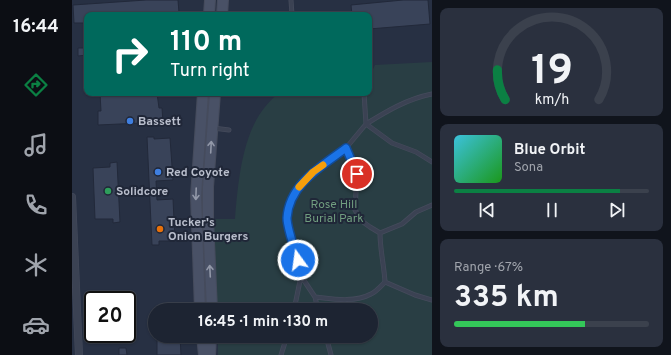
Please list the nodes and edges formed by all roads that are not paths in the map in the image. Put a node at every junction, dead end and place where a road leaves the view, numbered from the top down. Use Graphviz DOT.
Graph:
graph roads {
  1 [pos="210,0"];
  2 [pos="223,0"];
  3 [pos="291,0"];
  4 [pos="209,12"];
  5 [pos="222,12"];
  6 [pos="292,12"];
  7 [pos="432,94"];
  8 [pos="202,96"];
  9 [pos="215,96"];
  10 [pos="364,96"];
  11 [pos="366,124"];
  12 [pos="200,127"];
  13 [pos="212,127"];
  14 [pos="229,130"];
  15 [pos="346,148"];
  16 [pos="432,162"];
  17 [pos="72,197"];
  18 [pos="432,205"];
  19 [pos="380,233"];
  20 [pos="301,276"];
  21 [pos="385,282"];
  22 [pos="315,297"];
  23 [pos="432,300"];
  24 [pos="200,303"];
  25 [pos="212,303"];
  26 [pos="295,303"];
  27 [pos="316,303"];
  28 [pos="74,315"];
  29 [pos="203,343"];
  30 [pos="211,343"];
  31 [pos="284,343"];
  32 [pos="328,343"];
  33 [pos="79,355"];
  34 [pos="204,355"];
  35 [pos="210,355"];
  36 [pos="281,355"];
  37 [pos="331,355"];
  1 -- 4 [label="main road"];
  2 -- 5 [label="main road"];
  3 -- 6 [label="lane"];
  7 -- 11 [label="lane"];
  8 -- 12 [label="main road"];
  9 -- 13 [label="main road"];
  10 -- 11 [label="lane"];
  11 -- 15 [label="lane"];
  11 -- 16 [label="lane"];
  12 -- 13 [label="main road"];
  12 -- 24 [label="main road, one-way"];
  13 -- 14 [label="lane"];
  25 -- 13 [label="main road, one-way"];
  15 -- 19 [label="lane"];
  15 -- 20 [label="lane"];
  17 -- 28 [label="street"];
  18 -- 19 [label="lane"];
  19 -- 21 [label="lane"];
  20 -- 22 [label="lane"];
  20 -- 26 [label="lane"];
  21 -- 22 [label="lane"];
  21 -- 23 [label="lane"];
  22 -- 27 [label="lane"];
  28 -- 33 [label="street"];
  29 -- 34 [label="main road"];
  30 -- 35 [label="main road"];
  31 -- 36 [label="lane"];
  32 -- 37 [label="lane"];
}
